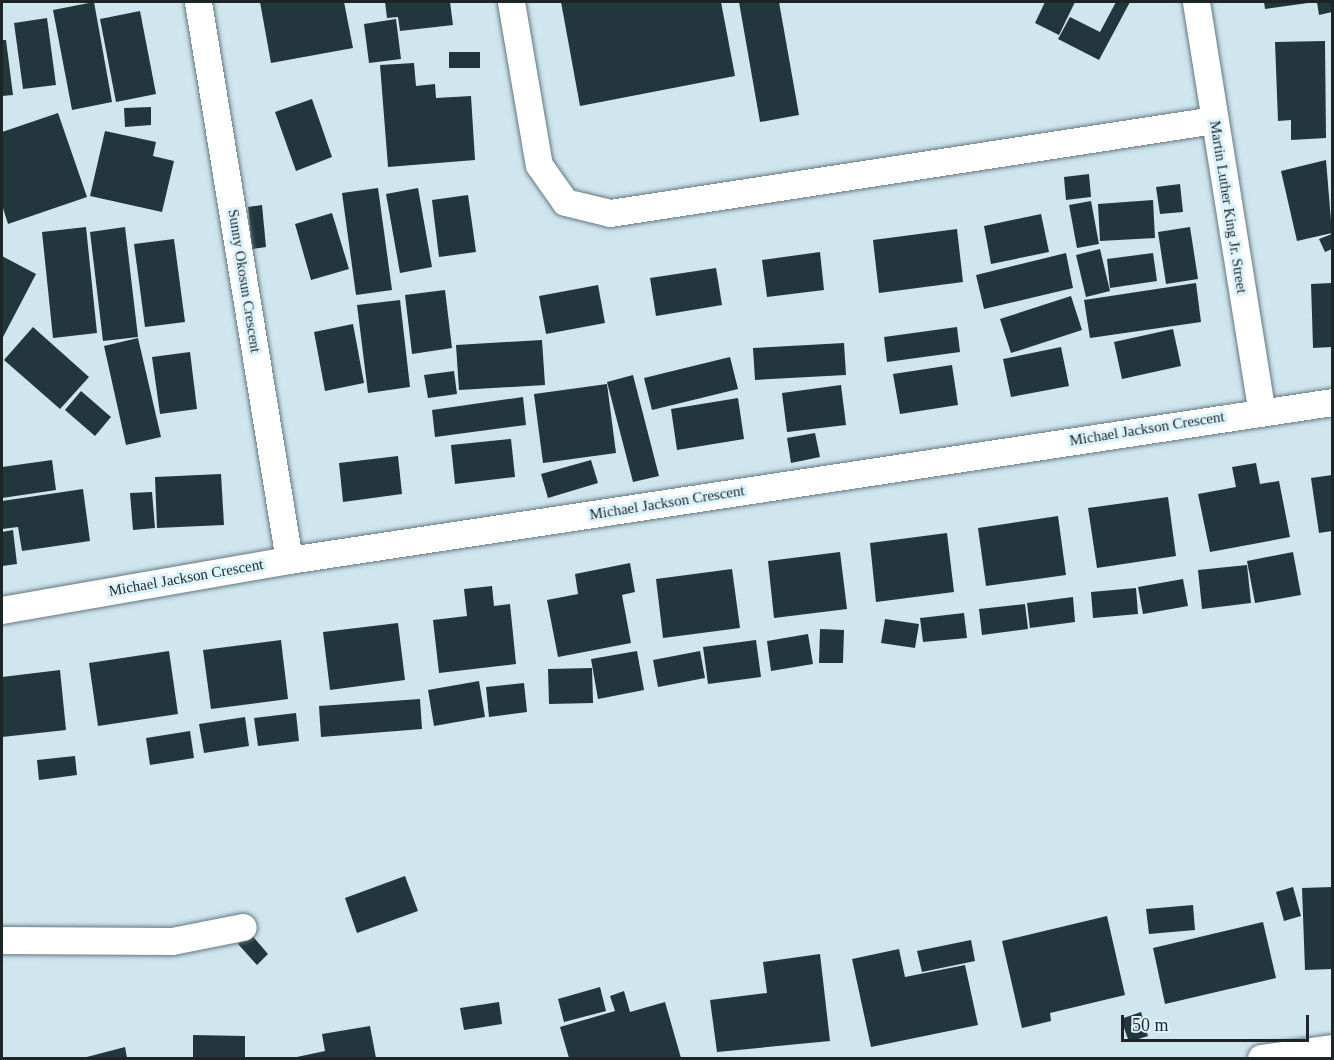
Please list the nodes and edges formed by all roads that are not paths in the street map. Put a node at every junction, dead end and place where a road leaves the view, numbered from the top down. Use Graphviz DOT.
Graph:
graph roads {
  1 [pos="198,2"];
  2 [pos="511,2"];
  3 [pos="1196,2"];
  4 [pos="1214,120"];
  5 [pos="1332,402"];
  6 [pos="1262,412"];
  7 [pos="289,560"];
  8 [pos="2,610"];
  9 [pos="243,927"];
  10 [pos="2,940"];
  11 [pos="1332,1048"];
  12 [pos="1262,1059"];
  1 -- 7 [label="street, Sunny Okosun Crescent"];
  2 -- 4 [label="street"];
  3 -- 4 [label="street, Martin Luther King Jr. Street"];
  4 -- 6 [label="street, Martin Luther King Jr. Street"];
  5 -- 6 [label="street, Michael Jackson Crescent"];
  6 -- 7 [label="street, Michael Jackson Crescent"];
  7 -- 8 [label="street, Michael Jackson Crescent"];
  9 -- 10 [label="street"];
  11 -- 12 [label="street"];
}
